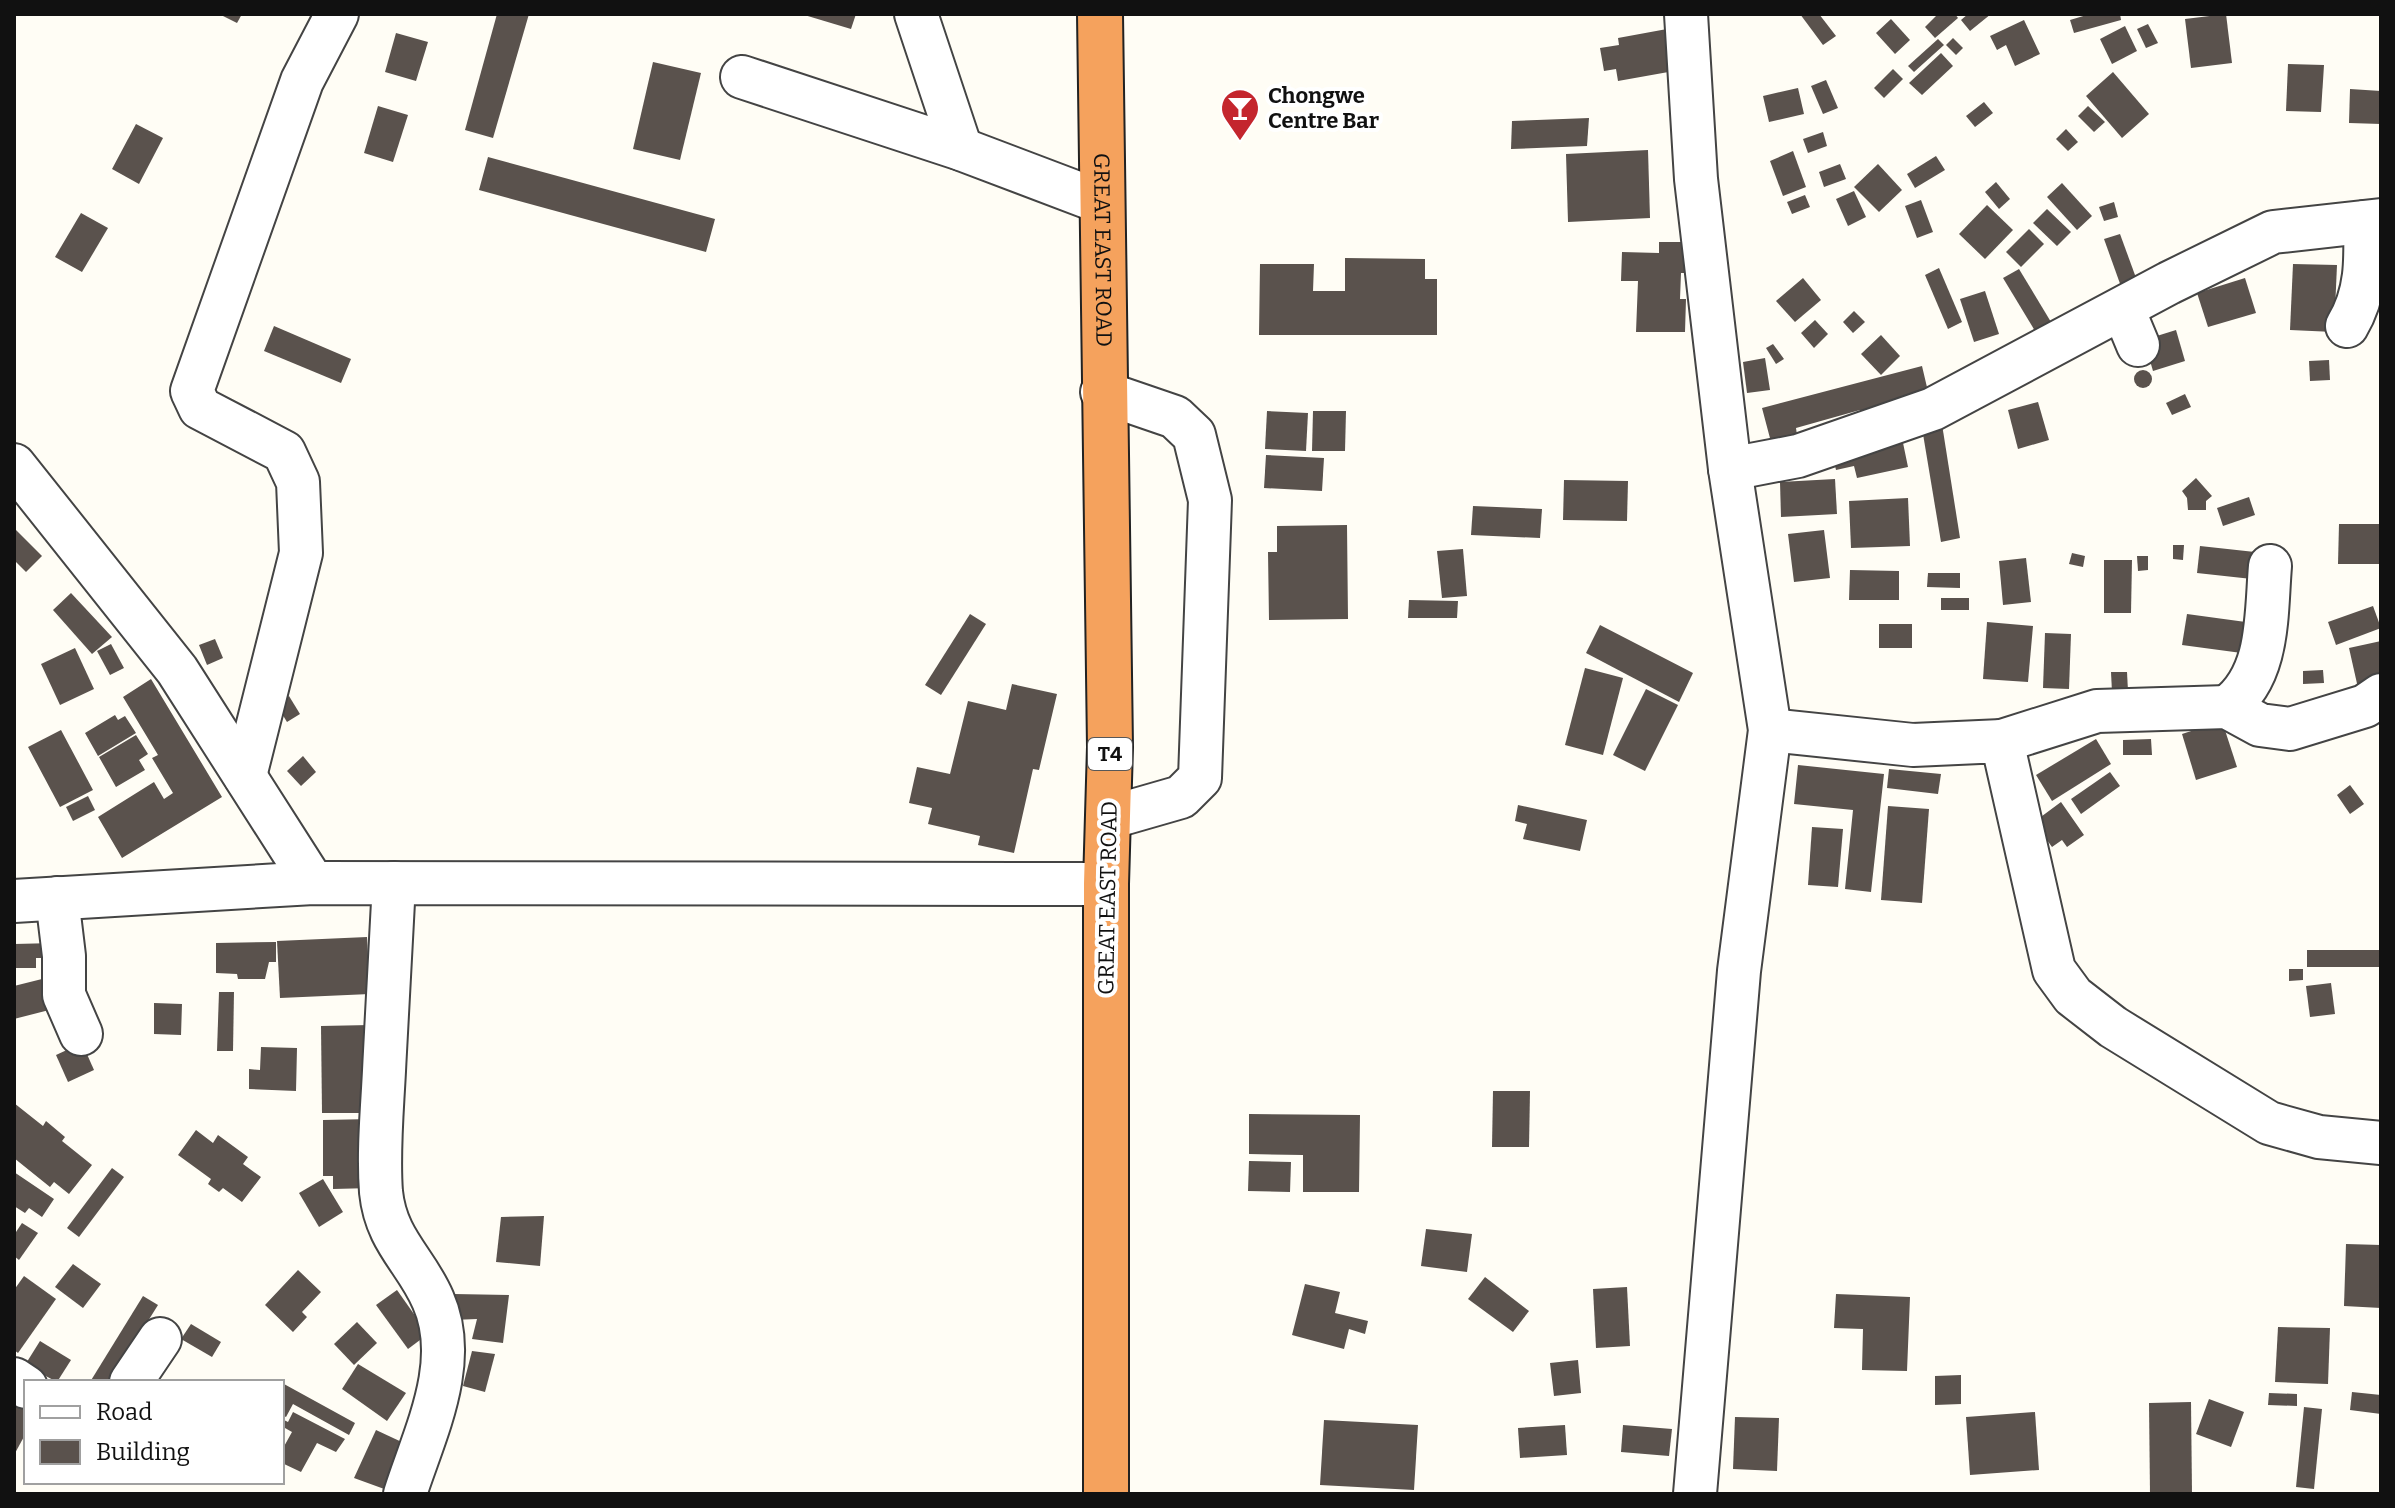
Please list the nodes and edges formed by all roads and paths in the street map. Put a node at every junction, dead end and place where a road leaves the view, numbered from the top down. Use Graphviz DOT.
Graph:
graph roads {
  1 [pos="337,14"];
  2 [pos="916,14"];
  3 [pos="1100,14"];
  4 [pos="1686,14"];
  5 [pos="742,77"];
  6 [pos="961,149"];
  7 [pos="1101,202"];
  8 [pos="2373,221"];
  9 [pos="2374,275"];
  10 [pos="2347,326"];
  11 [pos="1102,392"];
  12 [pos="14,465"];
  13 [pos="1730,469"];
  14 [pos="2270,566"];
  15 [pos="2381,695"];
  16 [pos="2227,707"];
  17 [pos="1770,730"];
  18 [pos="2002,741"];
  19 [pos="245,776"];
  20 [pos="1108,818"];
  21 [pos="313,883"];
  22 [pos="394,883"];
  23 [pos="1106,884"];
  24 [pos="57,898"];
  25 [pos="14,901"];
  26 [pos="81,1034"];
  27 [pos="2381,1143"];
  28 [pos="160,1339"];
  29 [pos="132,1380"];
  30 [pos="405,1494"];
  31 [pos="1106,1494"];
  32 [pos="1695,1494"];
  1 -- 19 [label="street"];
  2 -- 6 [label="street"];
  3 -- 7 [label="highway, GREAT EAST ROAD / T4"];
  4 -- 13 [label="street"];
  5 -- 6 [label="street"];
  6 -- 7 [label="street"];
  7 -- 11 [label="highway, GREAT EAST ROAD / T4"];
  8 -- 9 [label="street"];
  8 -- 13 [label="street"];
  9 -- 10 [label="street"];
  11 -- 20 [label="highway, GREAT EAST ROAD / T4"];
  11 -- 20 [label="street"];
  12 -- 19 [label="street"];
  13 -- 17 [label="street"];
  14 -- 16 [label="street"];
  15 -- 16 [label="street"];
  16 -- 18 [label="street"];
  17 -- 18 [label="street"];
  17 -- 32 [label="street"];
  18 -- 27 [label="street"];
  19 -- 21 [label="street"];
  20 -- 23 [label="highway, GREAT EAST ROAD / T4"];
  21 -- 22 [label="street"];
  21 -- 24 [label="street"];
  22 -- 23 [label="street"];
  22 -- 30 [label="street"];
  23 -- 31 [label="highway, GREAT EAST ROAD / T4"];
  24 -- 25 [label="street"];
  24 -- 26 [label="street"];
  28 -- 29 [label="street"];
}
